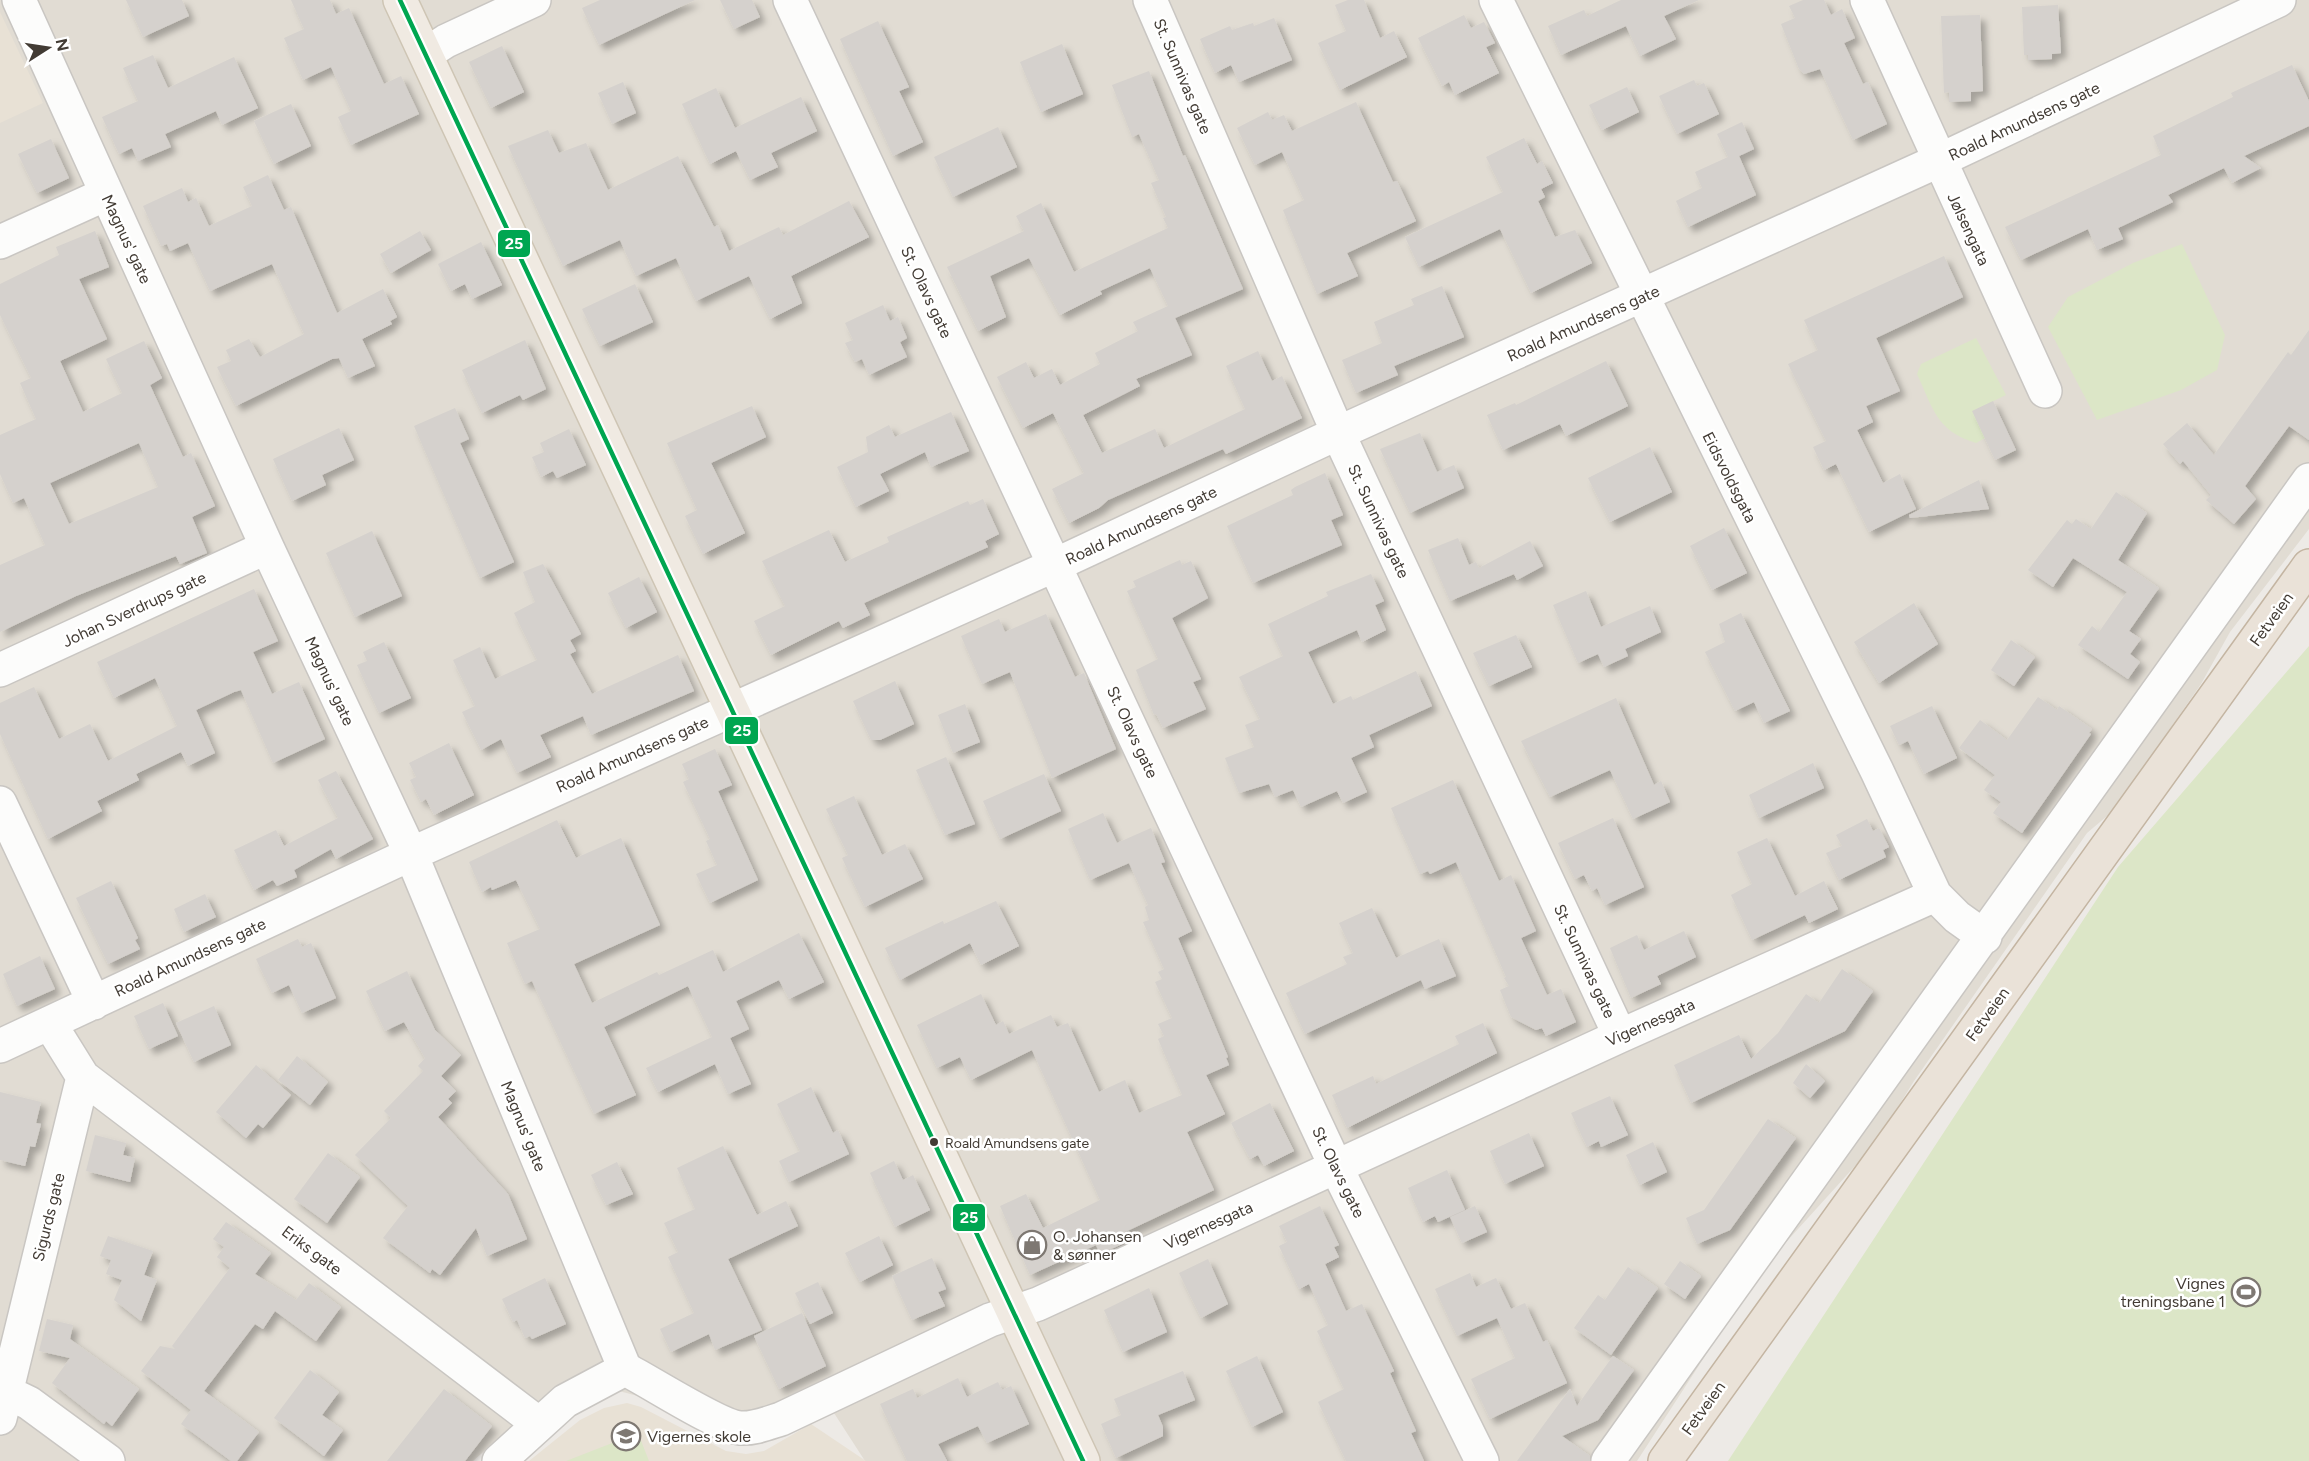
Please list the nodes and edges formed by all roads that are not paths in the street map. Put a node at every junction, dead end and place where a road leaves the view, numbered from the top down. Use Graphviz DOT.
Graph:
graph roads {
  1 [pos="19,0"];
  2 [pos="400,0"];
  3 [pos="534,0"];
  4 [pos="790,0"];
  5 [pos="1150,0"];
  6 [pos="1496,0"];
  7 [pos="1866,0"];
  8 [pos="2279,0"];
  9 [pos="426,54"];
  10 [pos="1938,161"];
  11 [pos="106,194"];
  12 [pos="0,242"];
  13 [pos="1640,297"];
  14 [pos="2044,391"];
  15 [pos="1338,433"];
  16 [pos="2309,480"];
  17 [pos="267,547"];
  18 [pos="1055,565"];
  19 [pos="2309,566"];
  20 [pos="0,670"];
  21 [pos="732,709"];
  22 [pos="0,803"];
  23 [pos="411,854"];
  24 [pos="1935,895"];
  25 [pos="1984,937"];
  26 [pos="94,1003"];
  27 [pos="50,1024"];
  28 [pos="1620,1036"];
  29 [pos="0,1046"];
  30 [pos="83,1077"];
  31 [pos="1336,1167"];
  32 [pos="1002,1316"];
  33 [pos="625,1369"];
  34 [pos="2,1400"];
  35 [pos="539,1424"];
  36 [pos="108,1461"];
  37 [pos="499,1461"];
  38 [pos="1083,1461"];
  39 [pos="1482,1461"];
  40 [pos="1608,1461"];
  41 [pos="1665,1461"];
  1 -- 11 [label="street, Magnus' gate"];
  2 -- 9 [label="main road"];
  3 -- 9 [label="street"];
  4 -- 18 [label="street, St. Olavs gate"];
  5 -- 15 [label="street, St. Sunnivas gate"];
  6 -- 13 [label="street, Eidsvoldsgata"];
  7 -- 10 [label="street, Jølsengata"];
  8 -- 10 [label="street, Roald Amundsens gate"];
  9 -- 21 [label="main road"];
  10 -- 13 [label="street, Roald Amundsens gate"];
  10 -- 14 [label="street, Jølsengata"];
  11 -- 12 [label="street"];
  11 -- 17 [label="street, Magnus' gate"];
  13 -- 15 [label="street, Roald Amundsens gate"];
  13 -- 24 [label="street, Eidsvoldsgata"];
  15 -- 18 [label="street, Roald Amundsens gate"];
  15 -- 28 [label="street, St. Sunnivas gate"];
  16 -- 25 [label="street"];
  17 -- 20 [label="street, Johan Sverdrups gate"];
  17 -- 23 [label="street, Magnus' gate"];
  18 -- 21 [label="street, Roald Amundsens gate"];
  18 -- 31 [label="street, St. Olavs gate"];
  19 -- 41 [label="highway, Fetveien"];
  21 -- 23 [label="street, Roald Amundsens gate"];
  21 -- 32 [label="main road"];
  22 -- 26 [label="street"];
  23 -- 26 [label="street, Roald Amundsens gate"];
  23 -- 33 [label="street, Magnus' gate"];
  24 -- 25 [label="street, Eidsvoldsgata"];
  24 -- 28 [label="street, Vigernesgata"];
  25 -- 40 [label="street"];
  26 -- 27 [label="street, Roald Amundsens gate"];
  27 -- 29 [label="street, Roald Amundsens gate"];
  27 -- 30 [label="street"];
  28 -- 31 [label="street, Vigernesgata"];
  30 -- 34 [label="street, Sigurds gate"];
  30 -- 35 [label="street, Eriks gate"];
  31 -- 32 [label="street, Vigernesgata"];
  31 -- 39 [label="street, St. Olavs gate"];
  32 -- 33 [label="street, Vigernesgata"];
  32 -- 38 [label="main road"];
  33 -- 35 [label="street"];
  34 -- 36 [label="street"];
  35 -- 37 [label="street"];
}
